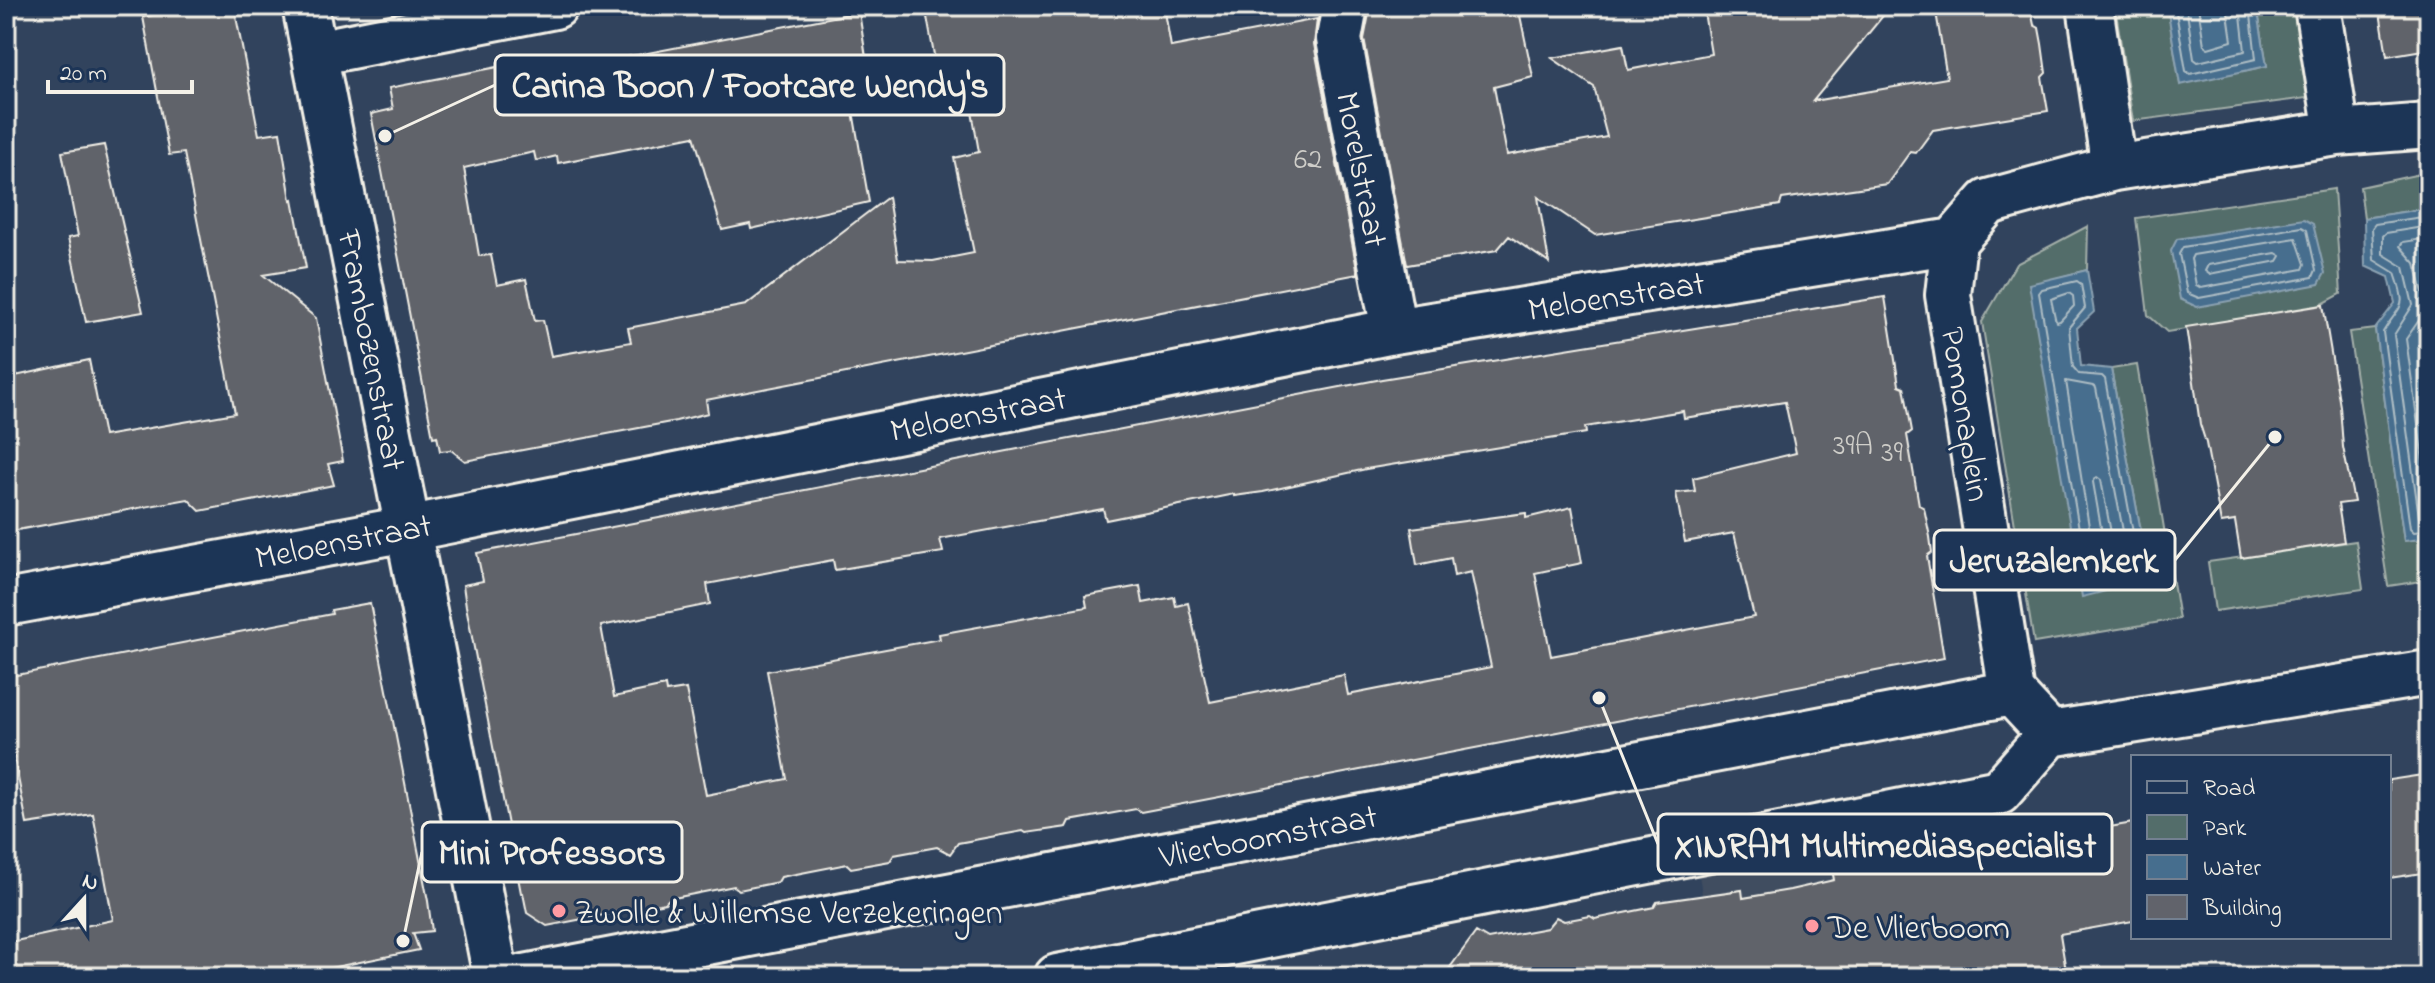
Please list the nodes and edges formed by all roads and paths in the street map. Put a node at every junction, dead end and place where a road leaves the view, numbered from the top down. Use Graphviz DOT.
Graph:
graph roads {
  1 [pos="305,6"];
  2 [pos="555,6"];
  3 [pos="1345,6"];
  4 [pos="2090,6"];
  5 [pos="2317,6"];
  6 [pos="315,53"];
  7 [pos="2429,126"];
  8 [pos="2337,133"];
  9 [pos="2114,168"];
  10 [pos="1954,241"];
  11 [pos="1394,331"];
  12 [pos="407,529"];
  13 [pos="6,603"];
  14 [pos="2429,673"];
  15 [pos="2012,693"];
  16 [pos="2050,734"];
  17 [pos="496,977"];
  18 [pos="524,977"];
  19 [pos="1057,977"];
  1 -- 6 [label="street, Frambozenstraat"];
  2 -- 6 [label="street"];
  3 -- 11 [label="street, Morelstraat"];
  4 -- 9 [label="street"];
  5 -- 8 [label="street"];
  6 -- 12 [label="street, Frambozenstraat"];
  7 -- 8 [label="street"];
  8 -- 9 [label="street"];
  9 -- 10 [label="street"];
  10 -- 11 [label="street, Meloenstraat"];
  10 -- 15 [label="street, Pomonaplein"];
  11 -- 12 [label="street, Meloenstraat"];
  12 -- 13 [label="street, Meloenstraat"];
  12 -- 17 [label="street, Frambozenstraat"];
  14 -- 16 [label="street"];
  15 -- 16 [label="street"];
  15 -- 18 [label="street, Vlierboomstraat"];
  16 -- 19 [label="street"];
}
